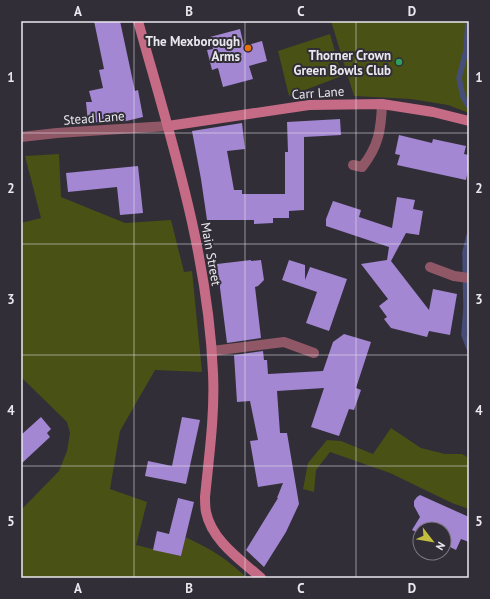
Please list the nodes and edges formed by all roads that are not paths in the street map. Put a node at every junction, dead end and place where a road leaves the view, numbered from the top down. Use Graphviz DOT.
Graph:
graph roads {
  1 [pos="138,21"];
  2 [pos="382,104"];
  3 [pos="469,121"];
  4 [pos="168,126"];
  5 [pos="21,137"];
  6 [pos="353,164"];
  7 [pos="430,267"];
  8 [pos="469,278"];
  9 [pos="212,351"];
  10 [pos="314,353"];
  11 [pos="261,578"];
  1 -- 4 [label="street, Main Street"];
  2 -- 3 [label="street, Carr Lane"];
  2 -- 4 [label="street, Carr Lane"];
  2 -- 6 [label="street"];
  4 -- 5 [label="street, Stead Lane"];
  4 -- 9 [label="street, Main Street"];
  7 -- 8 [label="street"];
  9 -- 10 [label="street"];
  9 -- 11 [label="street, Main Street"];
}
